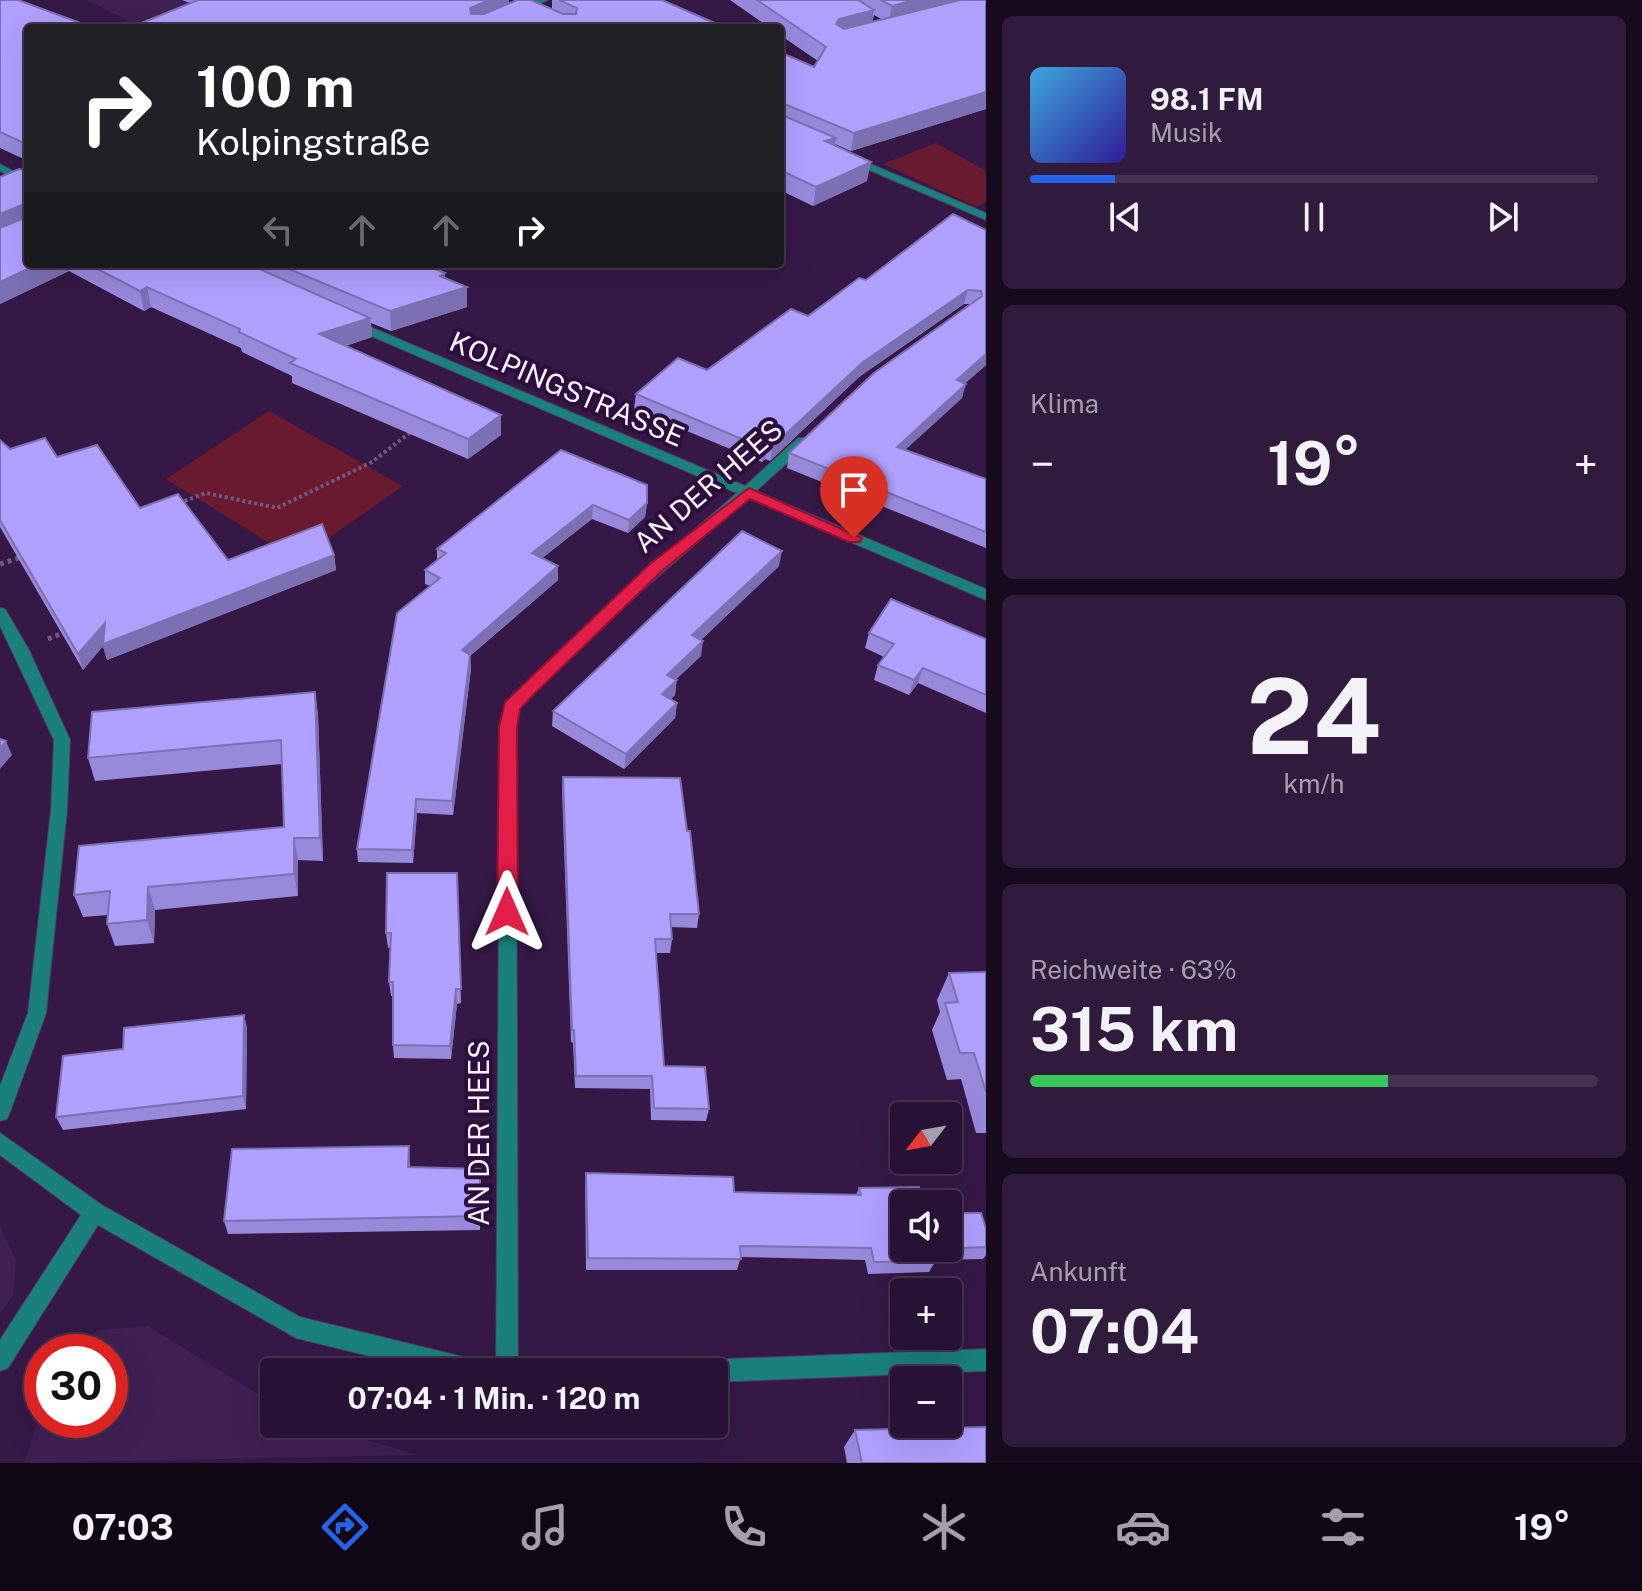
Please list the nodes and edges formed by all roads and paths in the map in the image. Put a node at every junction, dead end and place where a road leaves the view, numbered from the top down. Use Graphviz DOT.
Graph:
graph roads {
  1 [pos="506,0"];
  2 [pos="544,0"];
  3 [pos="526,6"];
  4 [pos="537,12"];
  5 [pos="501,17"];
  6 [pos="845,156"];
  7 [pos="0,167"];
  8 [pos="24,181"];
  9 [pos="986,217"];
  10 [pos="339,317"];
  11 [pos="420,425"];
  12 [pos="812,432"];
  13 [pos="749,492"];
  14 [pos="177,503"];
  15 [pos="29,554"];
  16 [pos="0,564"];
  17 [pos="986,595"];
  18 [pos="0,613"];
  19 [pos="80,627"];
  20 [pos="21,650"];
  21 [pos="0,1112"];
  22 [pos="0,1143"];
  23 [pos="95,1212"];
  24 [pos="423,1358"];
  25 [pos="507,1358"];
  26 [pos="0,1360"];
  27 [pos="986,1360"];
  28 [pos="728,1370"];
  1 -- 3 [label="street"];
  2 -- 3 [label="street"];
  3 -- 4 [label="street"];
  3 -- 5 [label="street"];
  6 -- 9 [label="street"];
  7 -- 8 [label="street"];
  10 -- 13 [label="street, KOLPINGSTRASSE"];
  11 -- 14 [label="path"];
  12 -- 13 [label="street, AN DER HEES"];
  13 -- 17 [label="street, KOLPINGSTRASSE"];
  13 -- 25 [label="street, AN DER HEES"];
  15 -- 16 [label="path"];
  18 -- 20 [label="street"];
  19 -- 20 [label="path"];
  20 -- 21 [label="street"];
  22 -- 23 [label="street"];
  23 -- 24 [label="street"];
  23 -- 26 [label="street"];
  27 -- 28 [label="street"];
}
